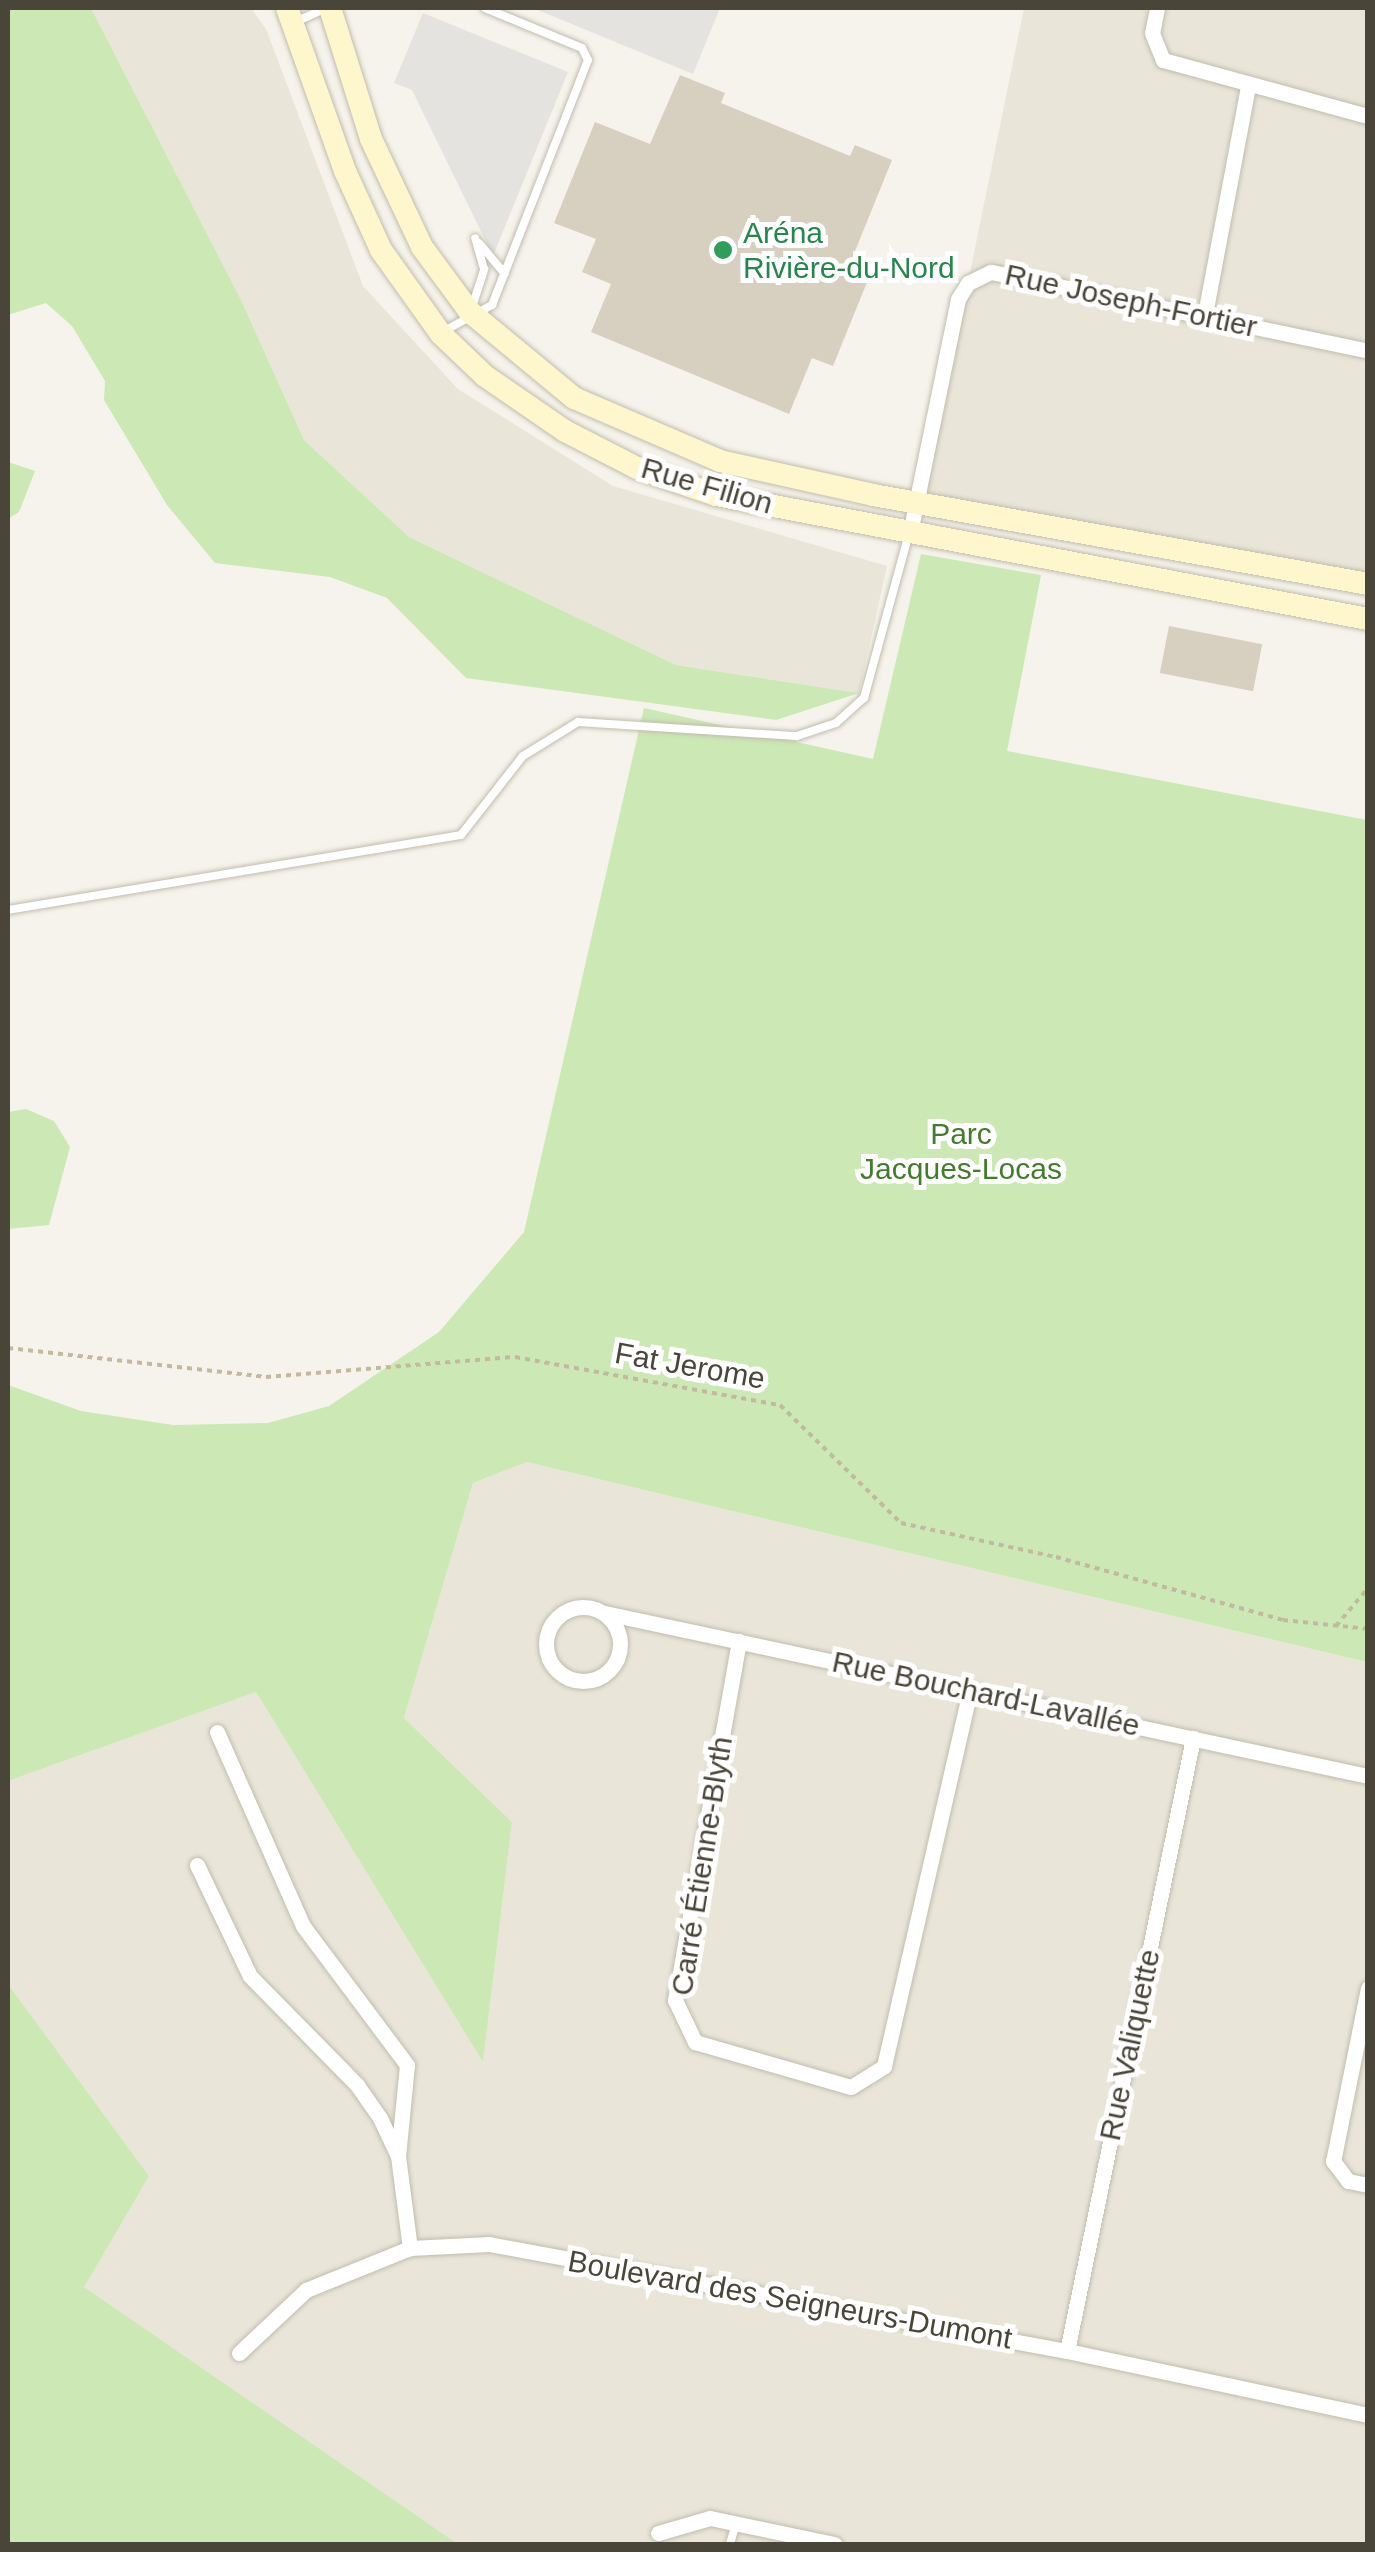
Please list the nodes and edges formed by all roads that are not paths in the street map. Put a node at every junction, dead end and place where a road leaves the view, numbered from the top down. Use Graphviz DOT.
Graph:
graph roads {
  1 [pos="328,8"];
  2 [pos="486,8"];
  3 [pos="1157,8"];
  4 [pos="290,15"];
  5 [pos="1248,86"];
  6 [pos="1368,116"];
  7 [pos="505,274"];
  8 [pos="470,312"];
  9 [pos="1205,314"];
  10 [pos="441,334"];
  11 [pos="1368,351"];
  12 [pos="918,502"];
  13 [pos="911,528"];
  14 [pos="1368,584"];
  15 [pos="1368,619"];
  16 [pos="8,910"];
  17 [pos="605,1613"];
  18 [pos="739,1640"];
  19 [pos="970,1690"];
  20 [pos="217,1732"];
  21 [pos="1193,1738"];
  22 [pos="1368,1776"];
  23 [pos="197,1865"];
  24 [pos="1368,1988"];
  25 [pos="398,2156"];
  26 [pos="1368,2185"];
  27 [pos="410,2248"];
  28 [pos="1067,2351"];
  29 [pos="239,2353"];
  30 [pos="1368,2415"];
  31 [pos="736,2523"];
  32 [pos="653,2539"];
  33 [pos="730,2544"];
  34 [pos="834,2544"];
  1 -- 4 [label="lane"];
  1 -- 8 [label="street, Rue Filion"];
  2 -- 7 [label="lane"];
  3 -- 5 [label="street"];
  4 -- 10 [label="street, Rue Filion"];
  5 -- 6 [label="street"];
  5 -- 9 [label="street"];
  7 -- 8 [label="lane"];
  7 -- 8 [label="lane"];
  8 -- 10 [label="lane"];
  8 -- 12 [label="street, Rue Filion"];
  9 -- 11 [label="street, Rue Joseph-Fortier"];
  9 -- 12 [label="street, Rue Joseph-Fortier"];
  10 -- 13 [label="street, Rue Filion"];
  12 -- 13 [label="street, Rue Joseph-Fortier"];
  12 -- 14 [label="street, Rue Filion"];
  13 -- 15 [label="street, Rue Filion"];
  13 -- 16 [label="lane"];
  17 -- 17 [label="street, Rue Bouchard-Lavallée"];
  17 -- 18 [label="street, Rue Bouchard-Lavallée"];
  18 -- 19 [label="street, Rue Bouchard-Lavallée"];
  18 -- 19 [label="street, Carré Étienne-Blyth"];
  19 -- 21 [label="street, Rue Bouchard-Lavallée"];
  20 -- 25 [label="street"];
  21 -- 22 [label="street, Rue Bouchard-Lavallée"];
  21 -- 28 [label="street, Rue Valiquette"];
  23 -- 25 [label="street"];
  24 -- 26 [label="street"];
  25 -- 27 [label="street"];
  27 -- 28 [label="street, Boulevard des Seigneurs-Dumont"];
  27 -- 29 [label="street, Boulevard des Seigneurs-Dumont"];
  28 -- 30 [label="street, Boulevard des Seigneurs-Dumont"];
  31 -- 32 [label="street"];
  31 -- 33 [label="lane"];
  31 -- 34 [label="street"];
}
